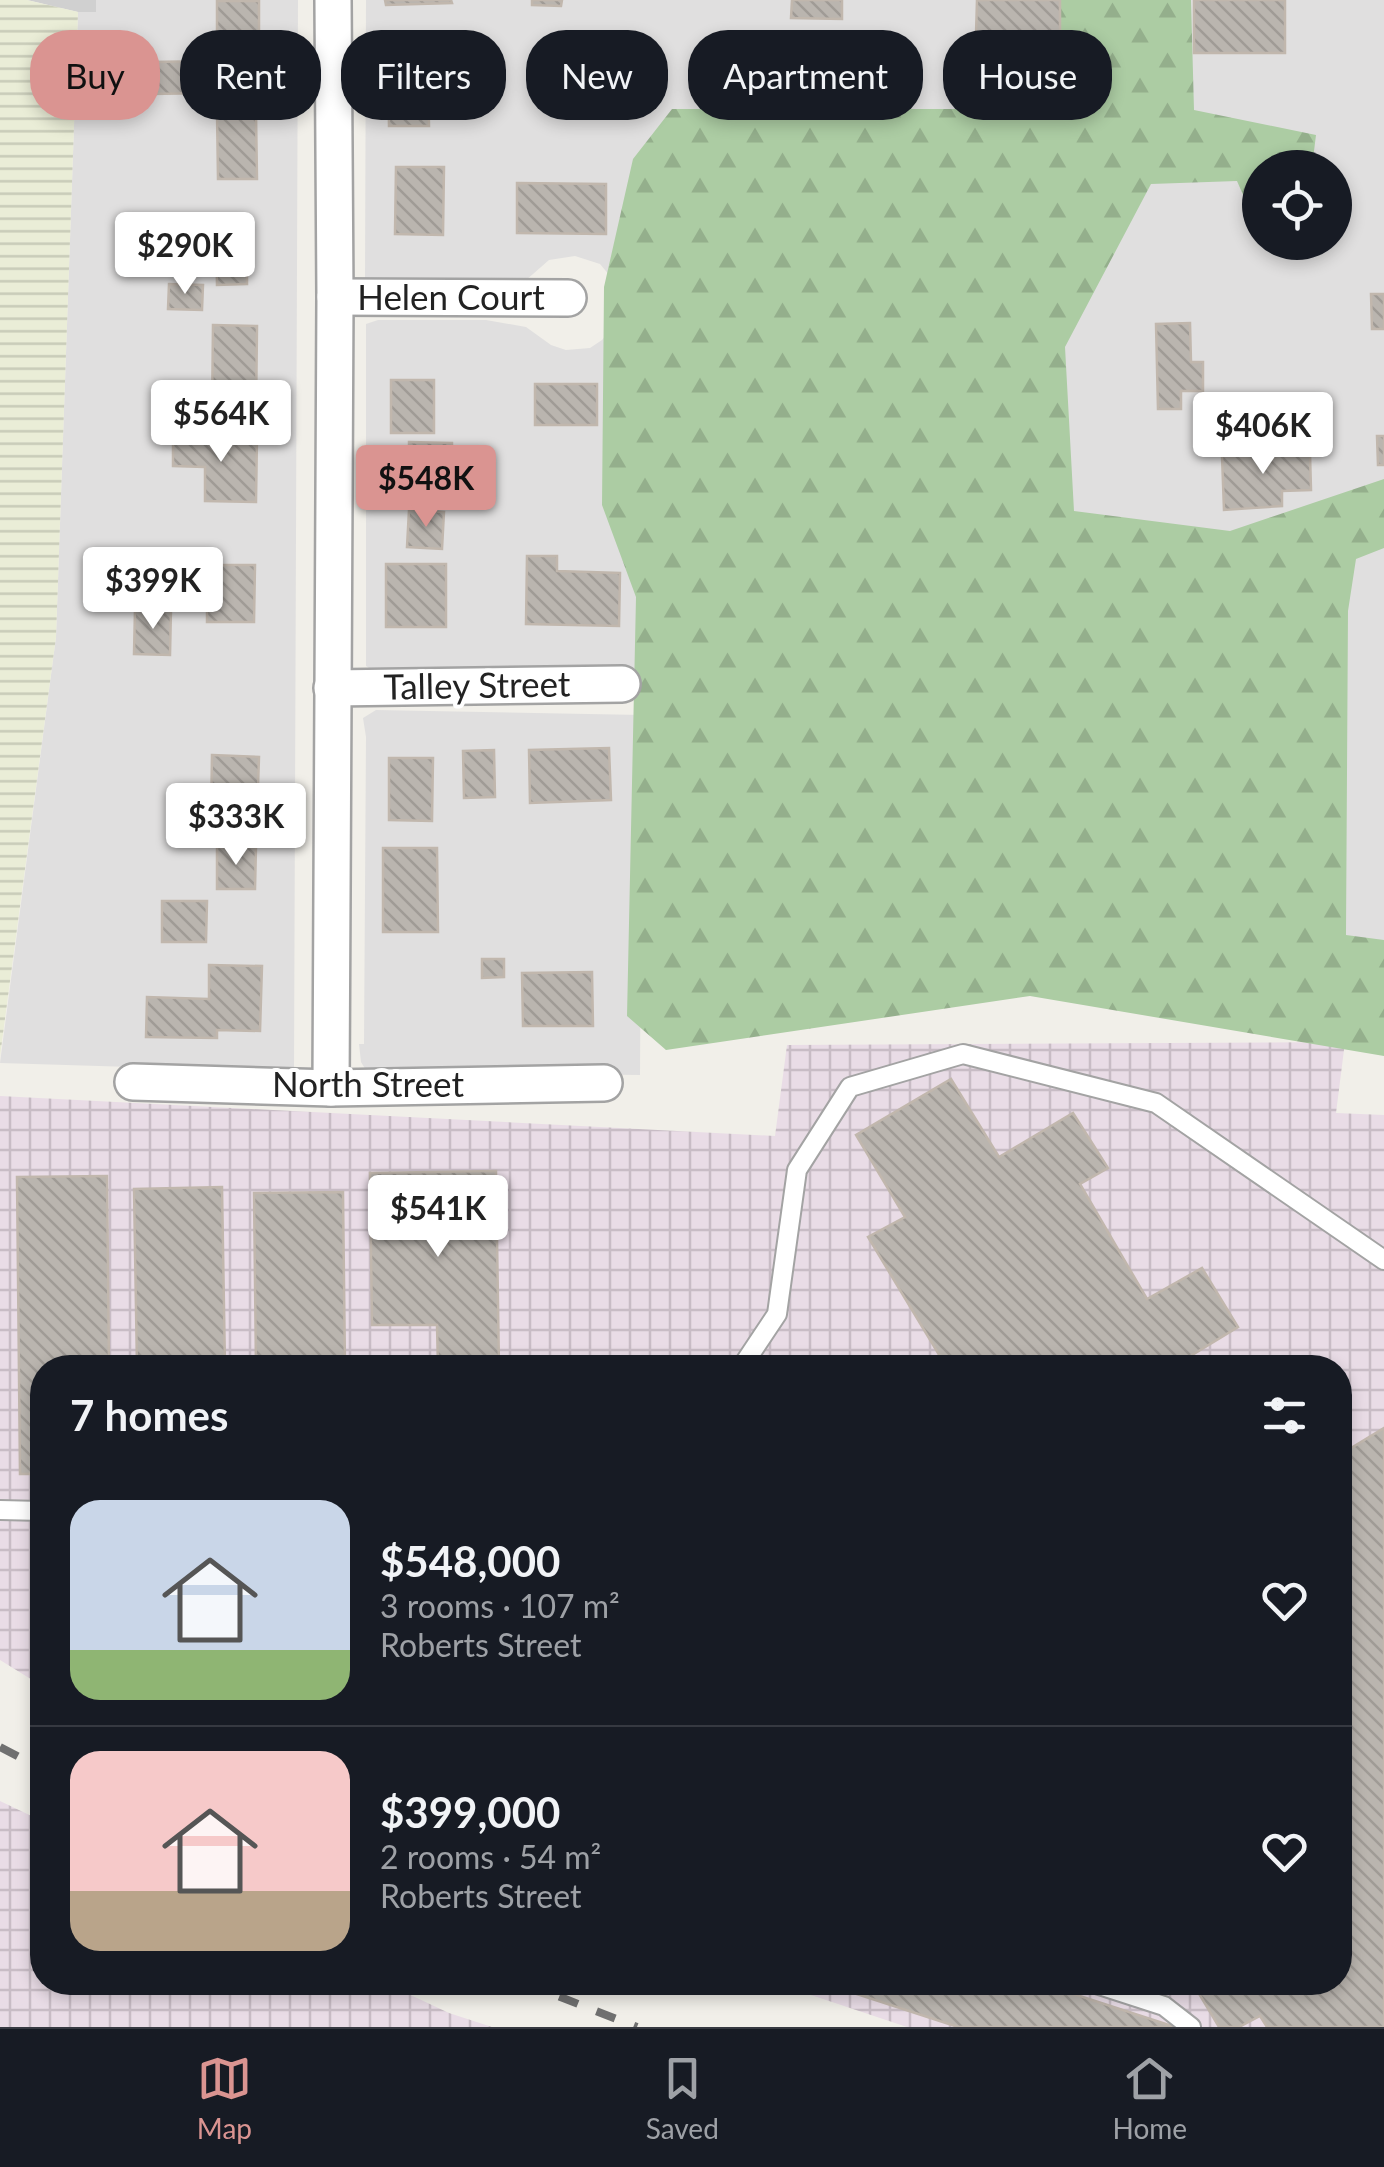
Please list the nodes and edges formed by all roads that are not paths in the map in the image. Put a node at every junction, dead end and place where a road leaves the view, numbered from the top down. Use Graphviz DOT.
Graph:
graph roads {
  1 [pos="333,0"];
  2 [pos="335,297"];
  3 [pos="568,298"];
  4 [pos="622,684"];
  5 [pos="332,688"];
  6 [pos="133,1082"];
  7 [pos="604,1083"];
  8 [pos="331,1088"];
  9 [pos="1384,1260"];
  10 [pos="750,1355"];
  11 [pos="0,1510"];
  12 [pos="30,1511"];
  13 [pos="1130,1995"];
  14 [pos="1191,2027"];
  1 -- 2 [label="street"];
  2 -- 3 [label="street, Helen Court"];
  2 -- 5 [label="street"];
  4 -- 5 [label="street, Talley Street"];
  5 -- 8 [label="street"];
  6 -- 8 [label="street, North Street"];
  7 -- 8 [label="street, North Street"];
  9 -- 10 [label="lane"];
  11 -- 12 [label="lane"];
  13 -- 14 [label="lane"];
}
